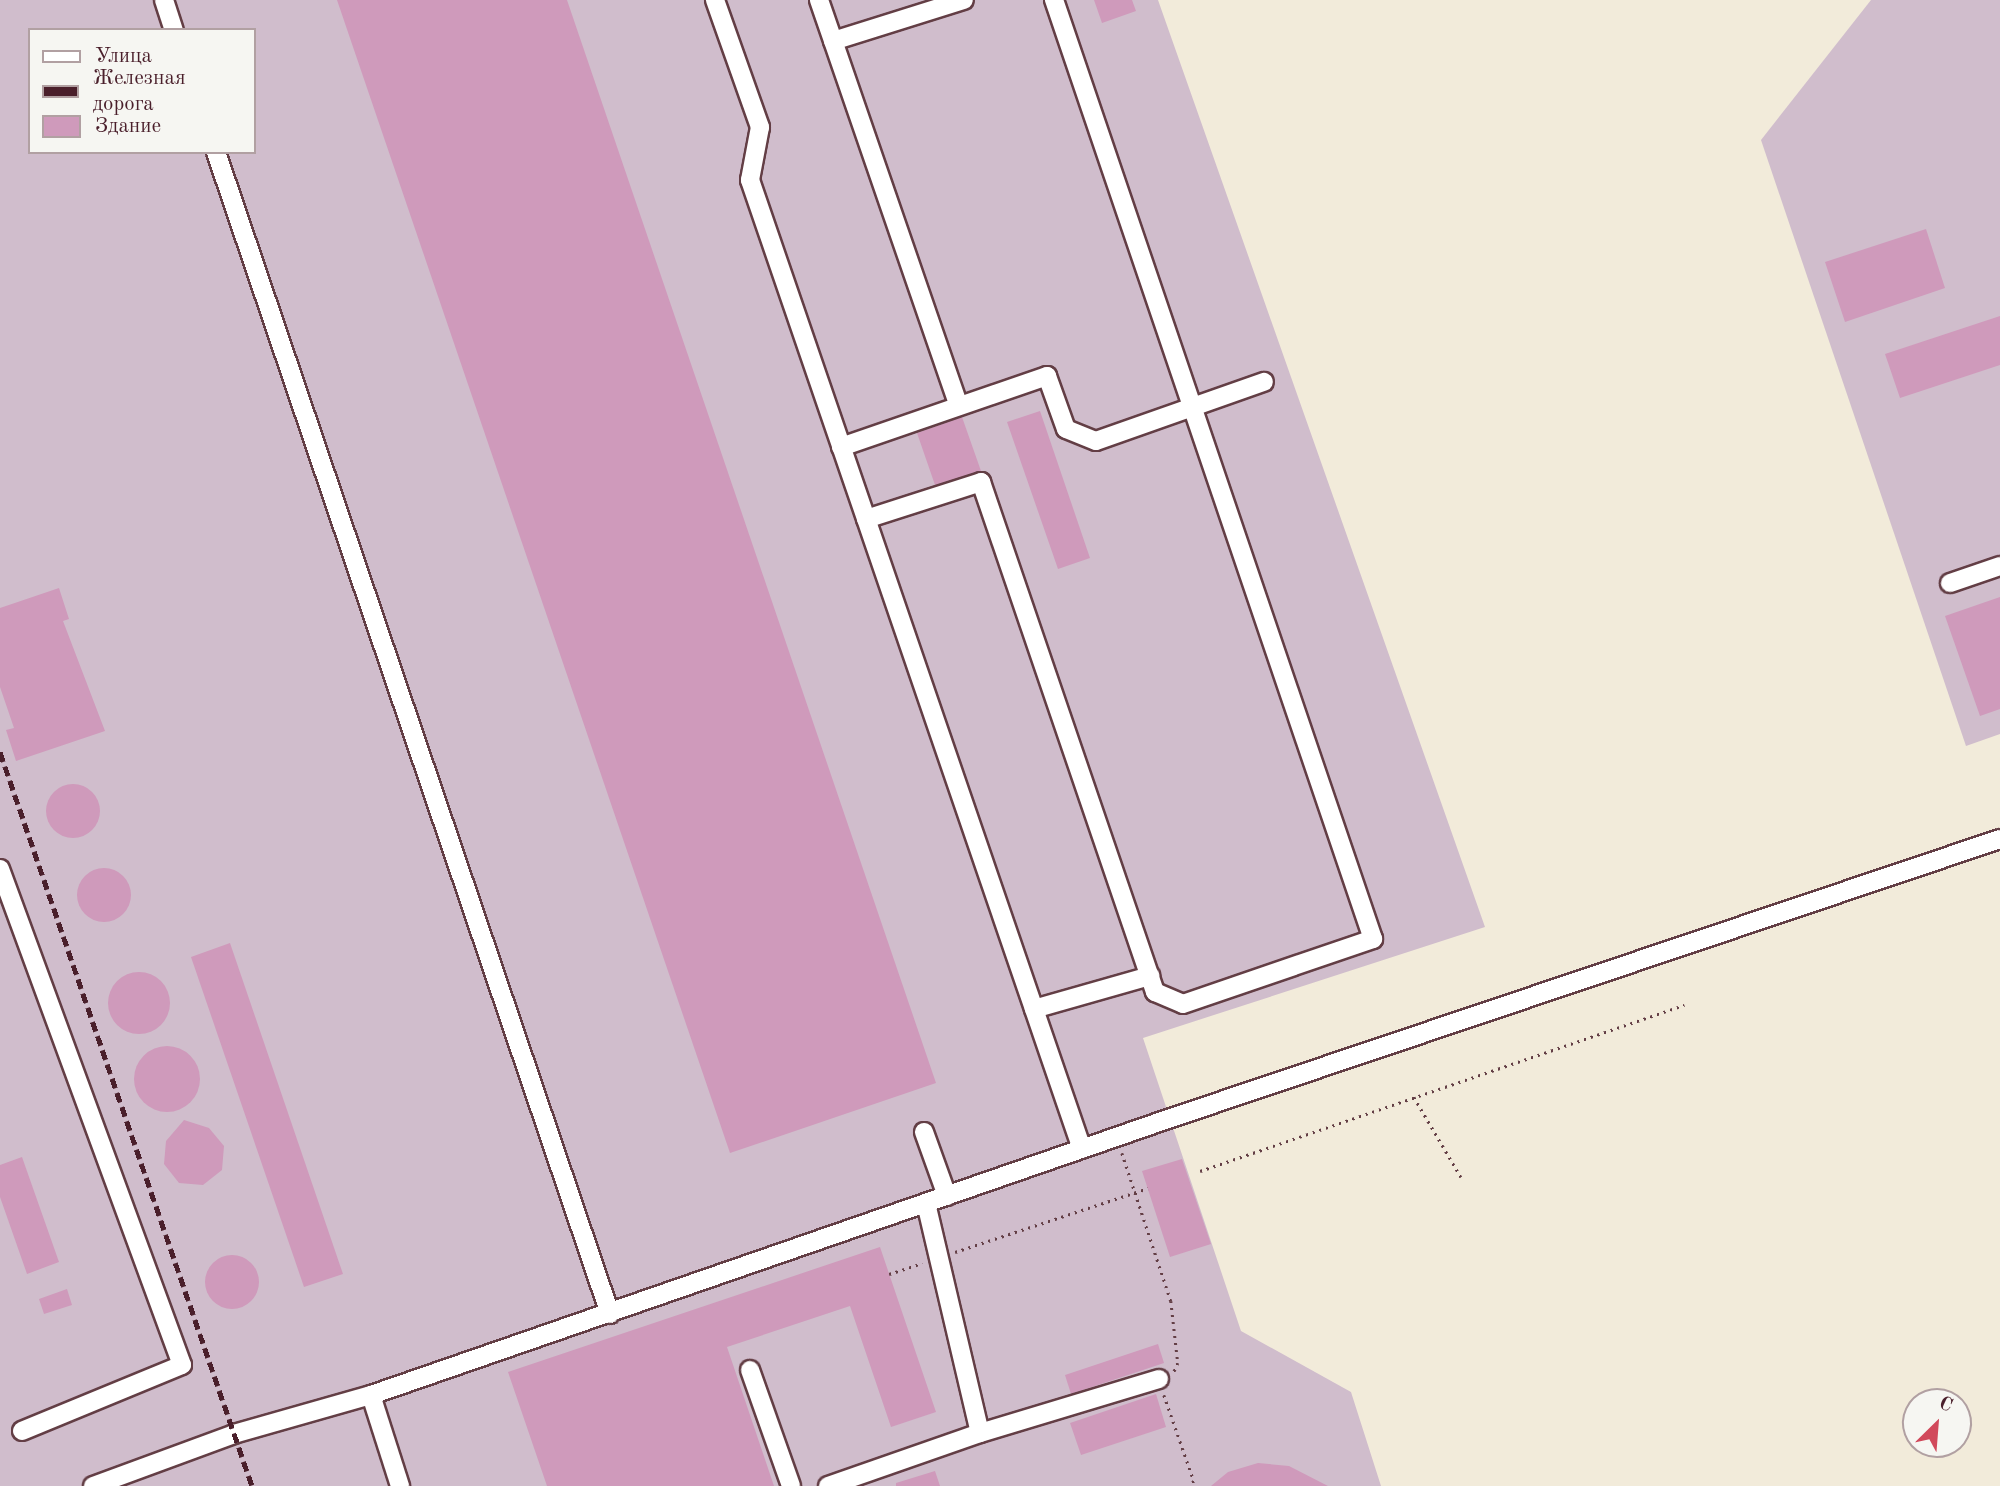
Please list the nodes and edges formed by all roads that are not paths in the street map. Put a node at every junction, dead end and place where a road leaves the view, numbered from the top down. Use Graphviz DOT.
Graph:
graph roads {
  1 [pos="164,0"];
  2 [pos="715,0"];
  3 [pos="819,0"];
  4 [pos="964,0"];
  5 [pos="1054,0"];
  6 [pos="173,28"];
  7 [pos="833,41"];
  8 [pos="217,154"];
  9 [pos="1264,382"];
  10 [pos="959,406"];
  11 [pos="1192,407"];
  12 [pos="841,447"];
  13 [pos="866,519"];
  14 [pos="2000,566"];
  15 [pos="1950,583"];
  16 [pos="2000,839"];
  17 [pos="0,869"];
  18 [pos="1150,976"];
  19 [pos="1034,1009"];
  20 [pos="924,1132"];
  21 [pos="1082,1149"];
  22 [pos="947,1196"];
  23 [pos="926,1203"];
  24 [pos="610,1314"];
  25 [pos="750,1370"];
  26 [pos="1159,1379"];
  27 [pos="371,1395"];
  28 [pos="22,1431"];
  29 [pos="981,1433"];
  30 [pos="93,1486"];
  31 [pos="400,1486"];
  32 [pos="791,1486"];
  33 [pos="828,1486"];
  1 -- 6 [label="street"];
  2 -- 12 [label="street"];
  3 -- 7 [label="street"];
  4 -- 7 [label="street"];
  5 -- 11 [label="street"];
  7 -- 10 [label="street"];
  8 -- 24 [label="street"];
  9 -- 11 [label="street"];
  10 -- 11 [label="street"];
  10 -- 12 [label="street"];
  11 -- 18 [label="street"];
  12 -- 13 [label="street"];
  13 -- 18 [label="street"];
  13 -- 19 [label="street"];
  14 -- 15 [label="street"];
  16 -- 21 [label="street"];
  17 -- 28 [label="street"];
  18 -- 19 [label="street"];
  19 -- 21 [label="street"];
  20 -- 22 [label="street"];
  21 -- 22 [label="street"];
  22 -- 23 [label="street"];
  23 -- 24 [label="street"];
  23 -- 29 [label="street"];
  24 -- 27 [label="street"];
  25 -- 32 [label="street"];
  26 -- 29 [label="street"];
  27 -- 30 [label="street"];
  27 -- 31 [label="street"];
  29 -- 33 [label="street"];
}
